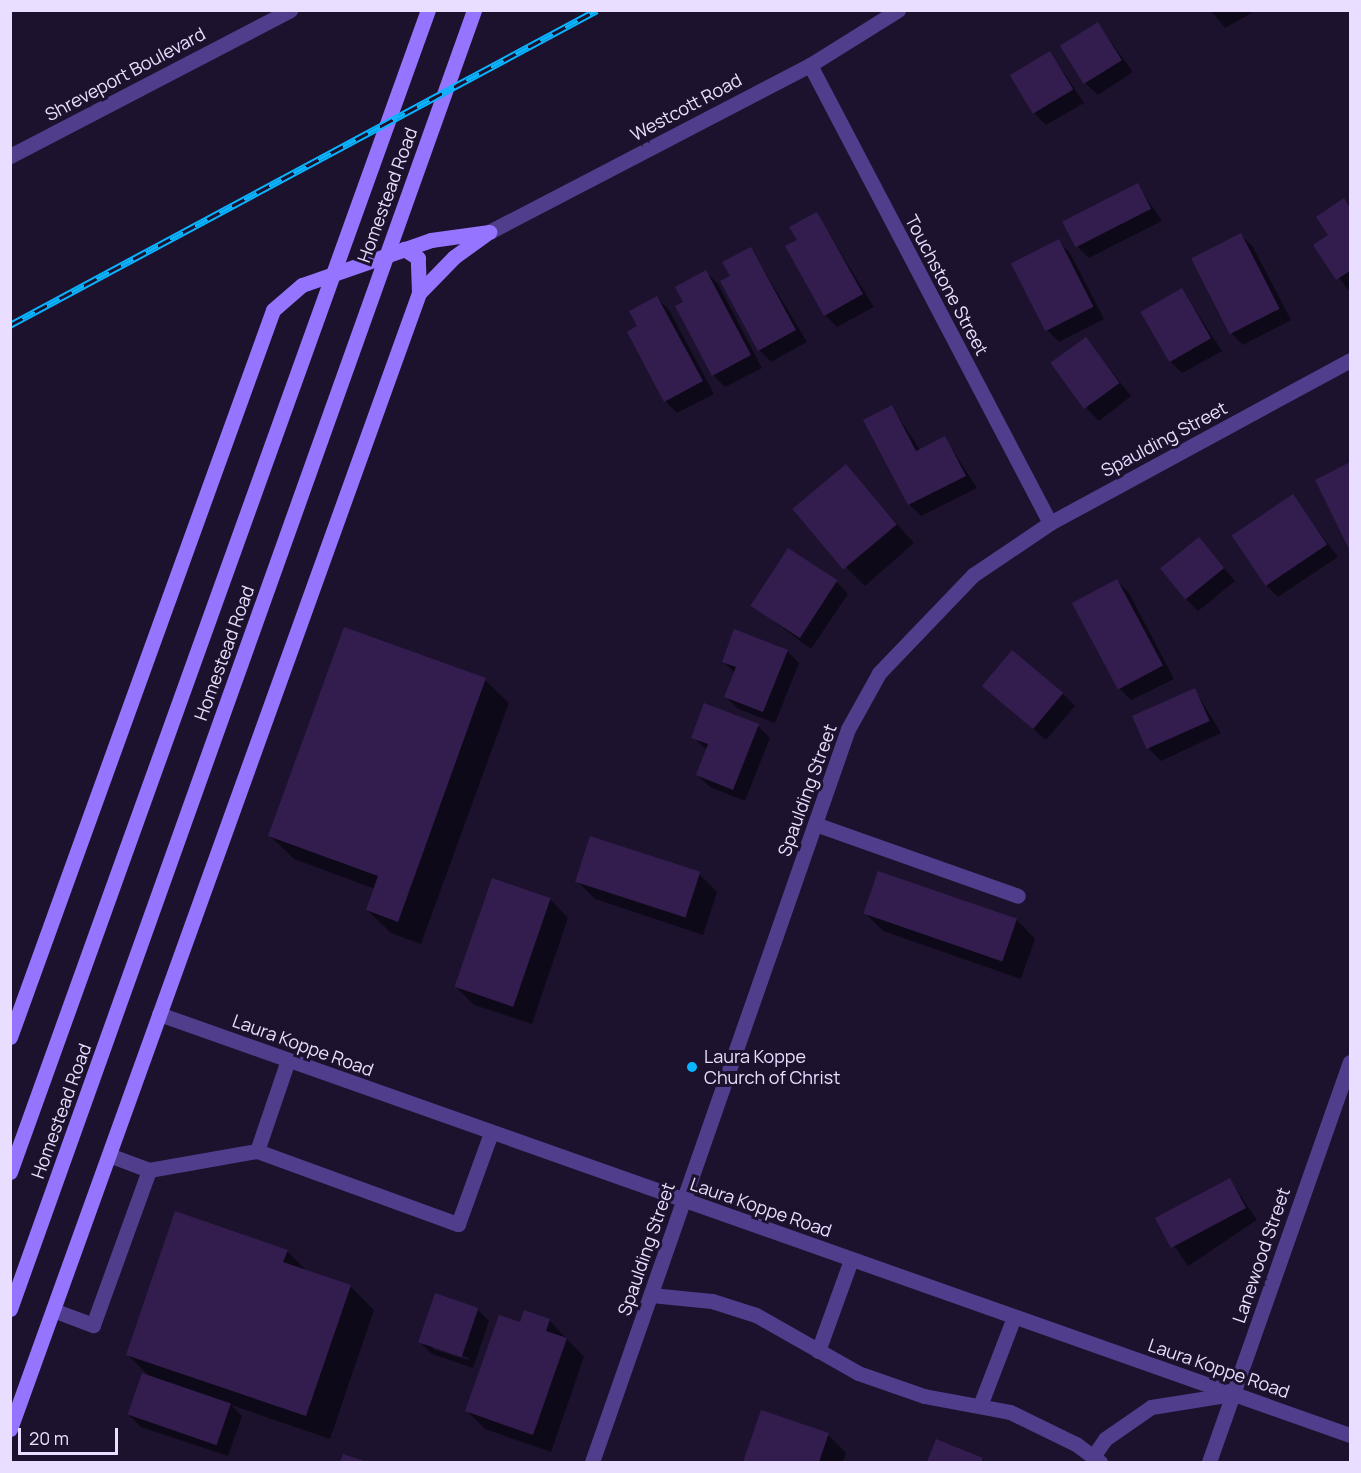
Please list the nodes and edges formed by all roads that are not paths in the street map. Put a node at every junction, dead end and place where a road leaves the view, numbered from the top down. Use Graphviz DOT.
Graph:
graph roads {
  1 [pos="290,10"];
  2 [pos="428,10"];
  3 [pos="474,10"];
  4 [pos="898,10"];
  5 [pos="810,65"];
  6 [pos="10,156"];
  7 [pos="489,232"];
  8 [pos="404,249"];
  9 [pos="419,293"];
  10 [pos="1350,360"];
  11 [pos="1050,523"];
  12 [pos="815,824"];
  13 [pos="1018,896"];
  14 [pos="159,1014"];
  15 [pos="10,1037"];
  16 [pos="288,1060"];
  17 [pos="1350,1062"];
  18 [pos="491,1133"];
  19 [pos="257,1151"];
  20 [pos="109,1155"];
  21 [pos="149,1170"];
  22 [pos="10,1172"];
  23 [pos="683,1201"];
  24 [pos="850,1260"];
  25 [pos="651,1295"];
  26 [pos="10,1309"];
  27 [pos="53,1310"];
  28 [pos="1014,1317"];
  29 [pos="818,1351"];
  30 [pos="1233,1394"];
  31 [pos="981,1403"];
  32 [pos="10,1429"];
  33 [pos="1350,1435"];
  34 [pos="1097,1459"];
  35 [pos="592,1462"];
  36 [pos="1209,1462"];
  1 -- 6 [label="street, Shreveport Boulevard"];
  2 -- 22 [label="main road, Homestead Road"];
  3 -- 26 [label="main road, Homestead Road"];
  4 -- 5 [label="street, Westcott Road"];
  5 -- 7 [label="street, Westcott Road"];
  5 -- 11 [label="street, Touchstone Street"];
  7 -- 8 [label="main road"];
  7 -- 9 [label="main road"];
  8 -- 9 [label="main road"];
  8 -- 15 [label="main road"];
  9 -- 14 [label="main road"];
  10 -- 11 [label="street, Spaulding Street"];
  11 -- 12 [label="street, Spaulding Street"];
  12 -- 13 [label="street"];
  12 -- 23 [label="street, Spaulding Street"];
  14 -- 16 [label="street, Laura Koppe Road"];
  14 -- 20 [label="main road"];
  16 -- 18 [label="street, Laura Koppe Road"];
  16 -- 19 [label="street"];
  17 -- 30 [label="street, Lanewood Street"];
  18 -- 19 [label="street"];
  18 -- 23 [label="street, Laura Koppe Road"];
  19 -- 21 [label="street"];
  20 -- 21 [label="street"];
  20 -- 27 [label="main road"];
  21 -- 27 [label="street"];
  23 -- 24 [label="street, Laura Koppe Road"];
  23 -- 25 [label="street, Spaulding Street"];
  24 -- 28 [label="street, Laura Koppe Road"];
  24 -- 29 [label="street"];
  25 -- 29 [label="street"];
  25 -- 35 [label="street, Spaulding Street"];
  27 -- 32 [label="main road"];
  28 -- 30 [label="street, Laura Koppe Road"];
  28 -- 31 [label="street"];
  29 -- 31 [label="street"];
  30 -- 33 [label="street, Laura Koppe Road"];
  30 -- 34 [label="street"];
  30 -- 36 [label="street, Lanewood Street"];
  31 -- 34 [label="street"];
}
